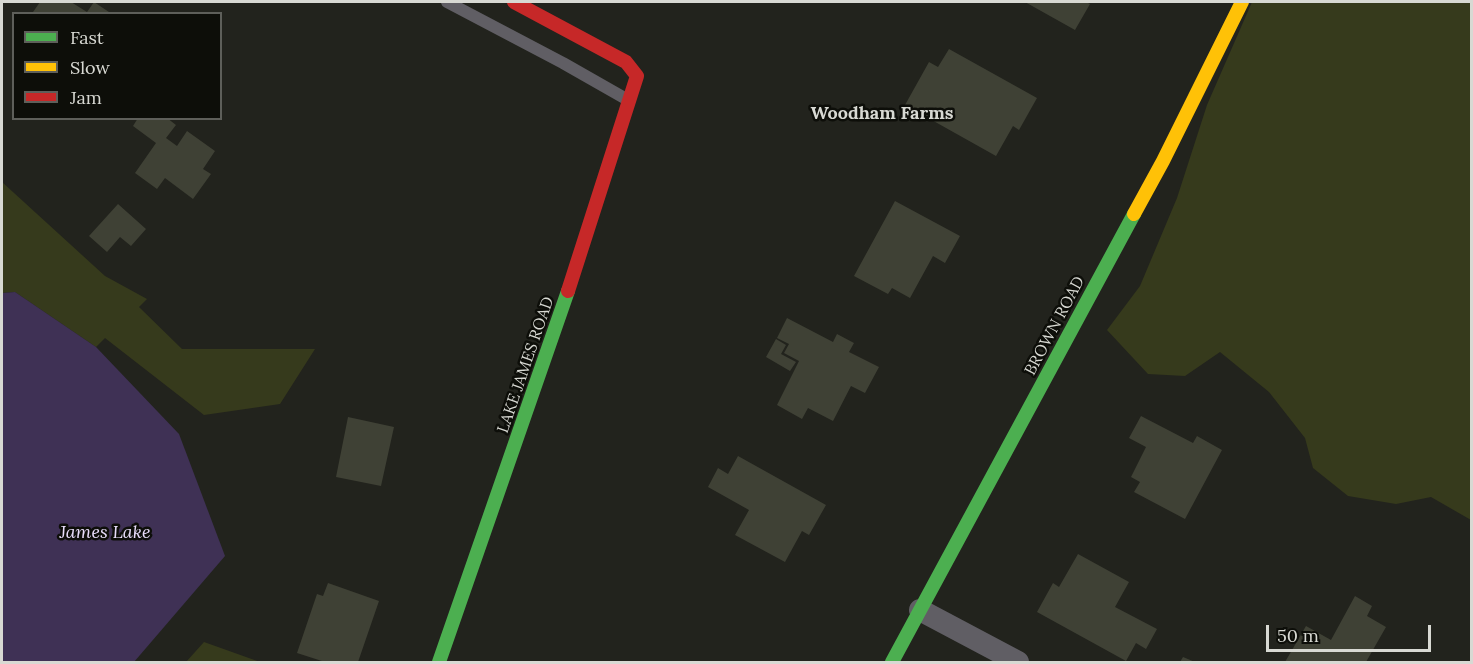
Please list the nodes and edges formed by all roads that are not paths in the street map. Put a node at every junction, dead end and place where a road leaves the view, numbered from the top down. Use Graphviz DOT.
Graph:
graph roads {
  1 [pos="447,2"];
  2 [pos="514,2"];
  3 [pos="1242,2"];
  4 [pos="629,101"];
  5 [pos="920,610"];
  6 [pos="439,663"];
  7 [pos="892,663"];
  8 [pos="1018,663"];
  1 -- 4 [label="lane"];
  2 -- 4 [label="street, LAKE JAMES ROAD"];
  3 -- 5 [label="street, BROWN ROAD"];
  4 -- 6 [label="street, LAKE JAMES ROAD"];
  5 -- 7 [label="street, BROWN ROAD"];
  5 -- 8 [label="street"];
}
